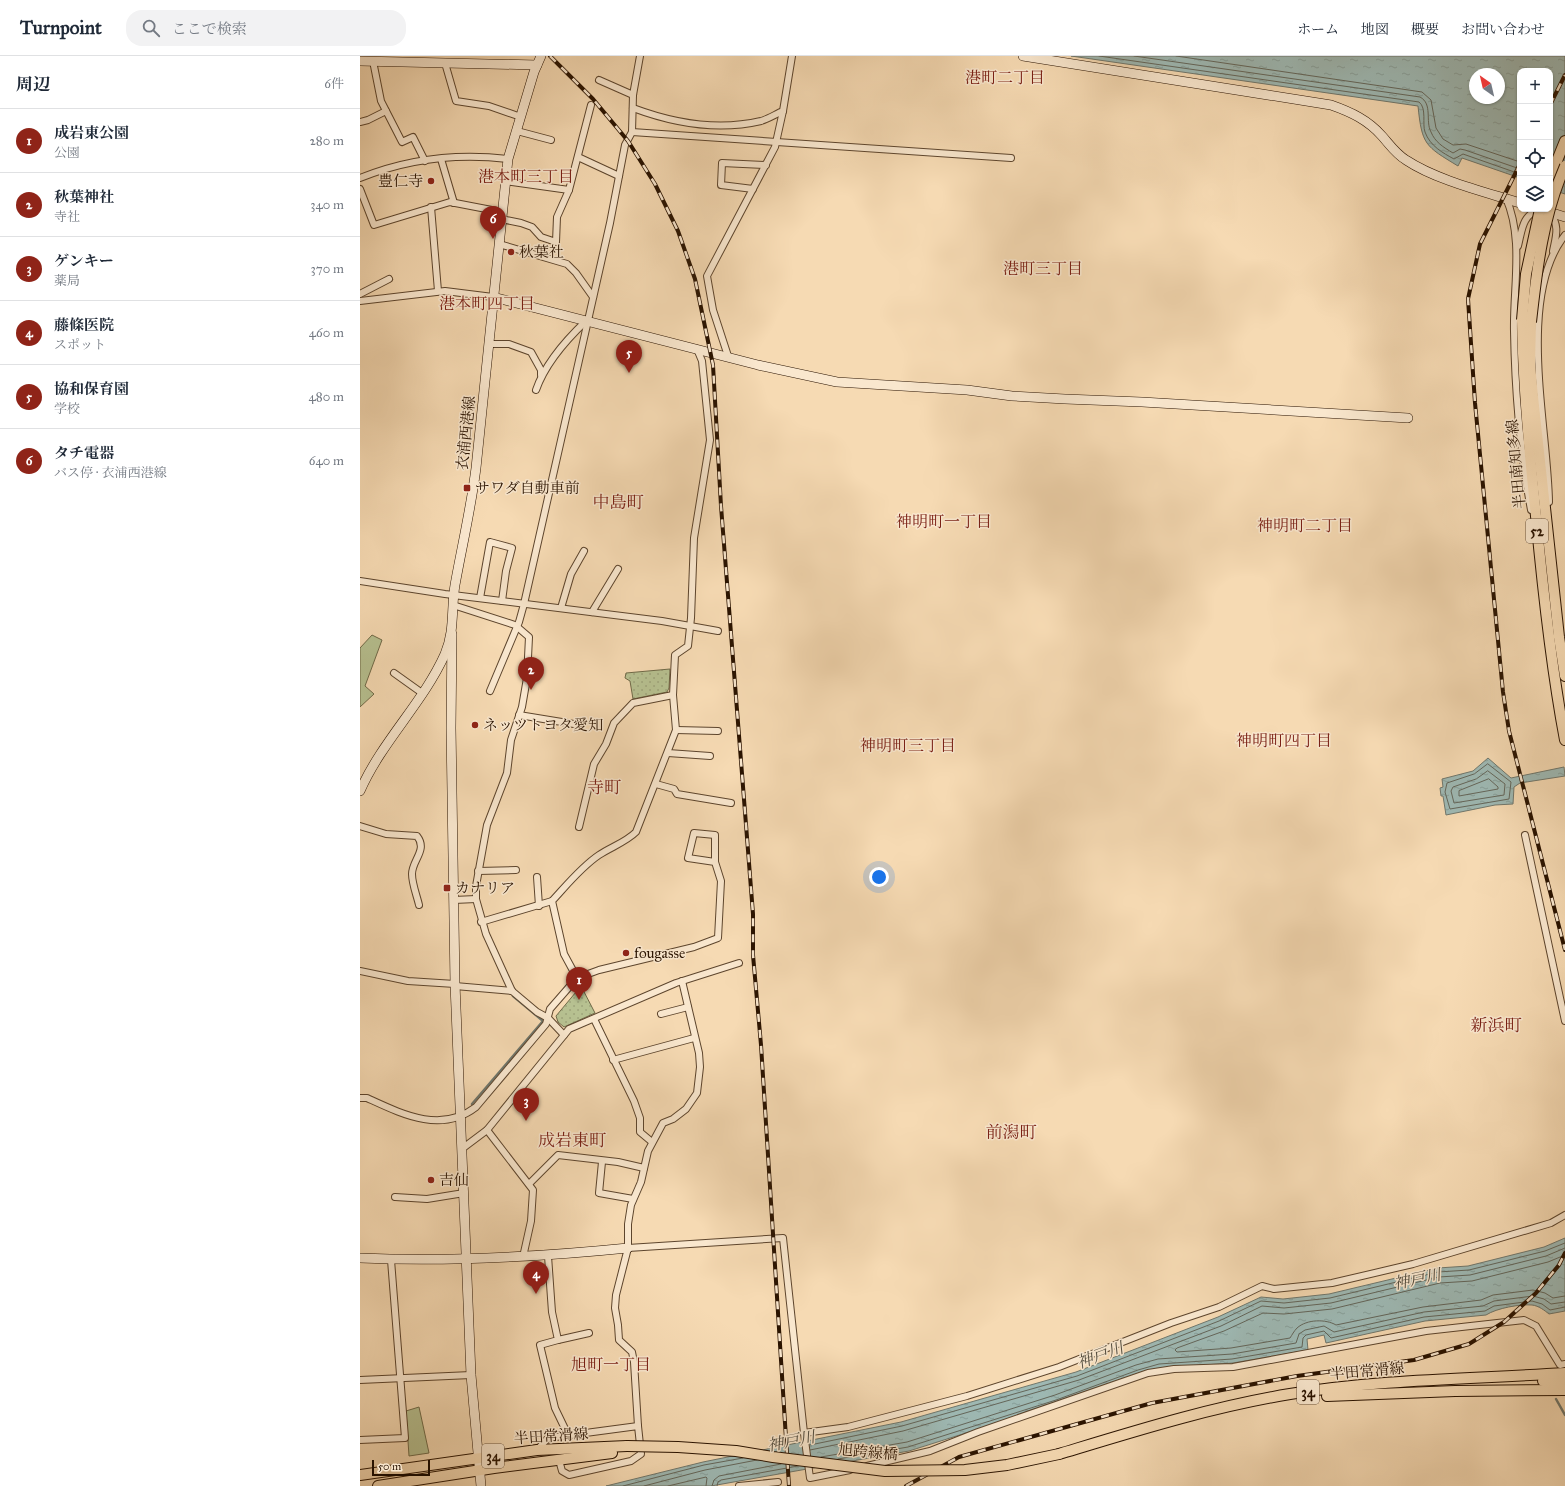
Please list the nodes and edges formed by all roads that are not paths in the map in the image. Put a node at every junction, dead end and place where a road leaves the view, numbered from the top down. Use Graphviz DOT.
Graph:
graph roads {
  1 [pos="541,56"];
  2 [pos="640,56"];
  3 [pos="792,56"];
  4 [pos="1023,56"];
  5 [pos="407,59"];
  6 [pos="360,61"];
  7 [pos="373,61"];
  8 [pos="445,63"];
  9 [pos="537,65"];
  10 [pos="599,80"];
  11 [pos="633,95"];
  12 [pos="591,105"];
  13 [pos="633,108"];
  14 [pos="386,111"];
  15 [pos="783,111"];
  16 [pos="521,117"];
  17 [pos="360,122"];
  18 [pos="517,131"];
  19 [pos="632,132"];
  20 [pos="551,140"];
  21 [pos="777,141"];
  22 [pos="1565,141"];
  23 [pos="578,157"];
  24 [pos="1011,158"];
  25 [pos="441,159"];
  26 [pos="508,159"];
  27 [pos="425,161"];
  28 [pos="766,165"];
  29 [pos="1565,166"];
  30 [pos="619,176"];
  31 [pos="1551,176"];
  32 [pos="360,178"];
  33 [pos="505,181"];
  34 [pos="360,189"];
  35 [pos="753,189"];
  36 [pos="569,190"];
  37 [pos="1506,198"];
  38 [pos="1517,202"];
  39 [pos="454,203"];
  40 [pos="431,207"];
  41 [pos="1536,212"];
  42 [pos="1542,212"];
  43 [pos="1544,212"];
  44 [pos="1549,212"];
  45 [pos="501,216"];
  46 [pos="1565,217"];
  47 [pos="1565,235"];
  48 [pos="499,244"];
  49 [pos="1516,256"];
  50 [pos="1551,259"];
  51 [pos="389,278"];
  52 [pos="438,291"];
  53 [pos="360,294"];
  54 [pos="493,297"];
  55 [pos="593,297"];
  56 [pos="360,301"];
  57 [pos="587,321"];
  58 [pos="1526,321"];
  59 [pos="489,344"];
  60 [pos="697,349"];
  61 [pos="728,356"];
  62 [pos="541,375"];
  63 [pos="536,390"];
  64 [pos="1408,418"];
  65 [pos="584,551"];
  66 [pos="1544,554"];
  67 [pos="618,569"];
  68 [pos="360,581"];
  69 [pos="454,595"];
  70 [pos="480,598"];
  71 [pos="502,601"];
  72 [pos="524,604"];
  73 [pos="453,605"];
  74 [pos="561,608"];
  75 [pos="592,612"];
  76 [pos="690,626"];
  77 [pos="517,627"];
  78 [pos="718,632"];
  79 [pos="452,634"];
  80 [pos="438,668"];
  81 [pos="452,671"];
  82 [pos="394,673"];
  83 [pos="1565,676"];
  84 [pos="490,691"];
  85 [pos="422,693"];
  86 [pos="673,695"];
  87 [pos="519,715"];
  88 [pos="580,724"];
  89 [pos="676,730"];
  90 [pos="718,731"];
  91 [pos="1565,740"];
  92 [pos="668,753"];
  93 [pos="710,756"];
  94 [pos="656,784"];
  95 [pos="360,790"];
  96 [pos="731,803"];
  97 [pos="360,826"];
  98 [pos="579,827"];
  99 [pos="1525,835"];
  100 [pos="716,862"];
  101 [pos="516,870"];
  102 [pos="478,871"];
  103 [pos="537,877"];
  104 [pos="476,899"];
  105 [pos="454,900"];
  106 [pos="552,901"];
  107 [pos="419,905"];
  108 [pos="539,906"];
  109 [pos="482,922"];
  110 [pos="738,964"];
  111 [pos="360,971"];
  112 [pos="577,978"];
  113 [pos="682,981"];
  114 [pos="455,985"];
  115 [pos="512,991"];
  116 [pos="688,1007"];
  117 [pos="661,1014"];
  118 [pos="548,1018"];
  119 [pos="594,1019"];
  120 [pos="1565,1021"];
  121 [pos="564,1035"];
  122 [pos="694,1038"];
  123 [pos="613,1060"];
  124 [pos="360,1098"];
  125 [pos="461,1117"];
  126 [pos="486,1130"];
  127 [pos="652,1142"];
  128 [pos="462,1148"];
  129 [pos="602,1162"];
  130 [pos="644,1168"];
  131 [pos="529,1184"];
  132 [pos="464,1193"];
  133 [pos="395,1197"];
  134 [pos="633,1199"];
  135 [pos="1565,1214"];
  136 [pos="628,1248"];
  137 [pos="548,1256"];
  138 [pos="360,1258"];
  139 [pos="523,1258"];
  140 [pos="391,1260"];
  141 [pos="467,1260"];
  142 [pos="589,1333"];
  143 [pos="558,1340"];
  144 [pos="1565,1364"];
  145 [pos="1565,1373"];
  146 [pos="471,1375"];
  147 [pos="400,1379"];
  148 [pos="360,1380"];
  149 [pos="1565,1381"];
  150 [pos="1565,1390"];
  151 [pos="1327,1396"];
  152 [pos="638,1426"];
  153 [pos="804,1433"];
  154 [pos="568,1435"];
  155 [pos="360,1440"];
  156 [pos="627,1448"];
  157 [pos="537,1450"];
  158 [pos="1059,1456"];
  159 [pos="478,1458"];
  160 [pos="559,1460"];
  161 [pos="479,1471"];
  162 [pos="360,1475"];
  163 [pos="778,1482"];
  164 [pos="378,1486"];
  165 [pos="480,1486"];
  166 [pos="739,1486"];
  1 -- 9 [label="street, 衣浦西港線"];
  2 -- 11 [label="street"];
  3 -- 15 [label="street"];
  4 -- 37 [label="street"];
  5 -- 7 [label="street"];
  5 -- 8 [label="street"];
  6 -- 7 [label="street"];
  7 -- 14 [label="street"];
  8 -- 9 [label="street"];
  8 -- 16 [label="street"];
  9 -- 16 [label="street, 衣浦西港線"];
  10 -- 11 [label="street"];
  11 -- 13 [label="street"];
  12 -- 23 [label="street"];
  13 -- 15 [label="street"];
  13 -- 19 [label="street"];
  14 -- 17 [label="street"];
  14 -- 27 [label="street"];
  15 -- 21 [label="street"];
  16 -- 18 [label="street, 衣浦西港線"];
  18 -- 20 [label="street"];
  18 -- 26 [label="street, 衣浦西港線"];
  19 -- 21 [label="street"];
  19 -- 30 [label="street"];
  21 -- 24 [label="street"];
  21 -- 28 [label="street"];
  22 -- 31 [label="main road"];
  23 -- 30 [label="street"];
  23 -- 36 [label="street"];
  25 -- 26 [label="street"];
  25 -- 27 [label="street"];
  25 -- 39 [label="street"];
  26 -- 33 [label="street, 衣浦西港線"];
  27 -- 32 [label="street"];
  28 -- 35 [label="street"];
  28 -- 35 [label="street"];
  29 -- 58 [label="main road, 半田南知多線 / 52, bridge"];
  30 -- 55 [label="street"];
  33 -- 36 [label="street"];
  33 -- 45 [label="street, 衣浦西港線"];
  34 -- 40 [label="street"];
  35 -- 61 [label="street"];
  36 -- 45 [label="street"];
  37 -- 38 [label="street"];
  37 -- 49 [label="street"];
  39 -- 40 [label="street"];
  39 -- 45 [label="street"];
  40 -- 52 [label="street"];
  41 -- 49 [label="street"];
  42 -- 58 [label="main road, 半田南知多線 / 52, bridge"];
  43 -- 50 [label="street"];
  44 -- 46 [label="street"];
  45 -- 48 [label="street, 衣浦西港線"];
  47 -- 50 [label="street"];
  48 -- 54 [label="street, 衣浦西港線"];
  48 -- 55 [label="street"];
  49 -- 66 [label="street"];
  50 -- 66 [label="street"];
  51 -- 53 [label="street"];
  52 -- 54 [label="street"];
  52 -- 56 [label="street"];
  54 -- 57 [label="street"];
  54 -- 59 [label="street, 衣浦西港線"];
  55 -- 57 [label="street"];
  57 -- 60 [label="street"];
  57 -- 62 [label="street"];
  57 -- 72 [label="street"];
  58 -- 66 [label="main road, 半田南知多線 / 52"];
  59 -- 62 [label="street"];
  59 -- 69 [label="street, 衣浦西港線"];
  60 -- 61 [label="street"];
  60 -- 76 [label="street"];
  61 -- 64 [label="street"];
  62 -- 63 [label="street"];
  65 -- 74 [label="street"];
  66 -- 83 [label="main road, 半田南知多線 / 52"];
  66 -- 91 [label="main road, 半田南知多線 / 52"];
  67 -- 75 [label="street"];
  68 -- 69 [label="street"];
  69 -- 70 [label="street"];
  69 -- 73 [label="street, 衣浦西港線"];
  70 -- 71 [label="street"];
  70 -- 71 [label="street"];
  71 -- 72 [label="street"];
  72 -- 74 [label="street"];
  72 -- 77 [label="street"];
  73 -- 77 [label="street"];
  73 -- 79 [label="street, 衣浦西港線"];
  74 -- 75 [label="street"];
  75 -- 76 [label="street"];
  76 -- 78 [label="street"];
  76 -- 86 [label="street"];
  77 -- 84 [label="street"];
  77 -- 87 [label="street"];
  79 -- 80 [label="street, 衣浦西港線"];
  79 -- 81 [label="street"];
  80 -- 81 [label="street"];
  80 -- 85 [label="street, 衣浦西港線"];
  81 -- 105 [label="street"];
  82 -- 85 [label="street"];
  85 -- 95 [label="street, 衣浦西港線"];
  86 -- 89 [label="street"];
  86 -- 98 [label="street"];
  87 -- 88 [label="street"];
  87 -- 102 [label="street"];
  89 -- 90 [label="street"];
  89 -- 92 [label="street"];
  92 -- 93 [label="street"];
  92 -- 94 [label="street"];
  94 -- 96 [label="street"];
  94 -- 106 [label="street"];
  97 -- 107 [label="street"];
  99 -- 120 [label="street"];
  100 -- 100 [label="street"];
  100 -- 112 [label="street"];
  101 -- 102 [label="street"];
  102 -- 104 [label="street"];
  103 -- 108 [label="street"];
  104 -- 105 [label="street"];
  104 -- 109 [label="street"];
  105 -- 114 [label="street"];
  106 -- 108 [label="street"];
  106 -- 112 [label="street"];
  108 -- 109 [label="street"];
  109 -- 115 [label="street"];
  110 -- 113 [label="street"];
  111 -- 114 [label="street"];
  112 -- 118 [label="street"];
  113 -- 116 [label="street"];
  113 -- 119 [label="street"];
  114 -- 115 [label="street"];
  114 -- 125 [label="street"];
  115 -- 118 [label="street"];
  116 -- 117 [label="street"];
  116 -- 122 [label="street"];
  118 -- 121 [label="street"];
  118 -- 125 [label="street"];
  119 -- 121 [label="street"];
  119 -- 123 [label="street"];
  121 -- 126 [label="street"];
  122 -- 123 [label="street"];
  122 -- 127 [label="street"];
  123 -- 127 [label="street"];
  124 -- 125 [label="street"];
  125 -- 128 [label="street"];
  126 -- 128 [label="street"];
  126 -- 131 [label="street"];
  127 -- 130 [label="street"];
  128 -- 132 [label="street"];
  129 -- 130 [label="street"];
  129 -- 131 [label="street"];
  129 -- 134 [label="street"];
  130 -- 134 [label="street"];
  131 -- 139 [label="street"];
  132 -- 133 [label="street"];
  132 -- 141 [label="street"];
  134 -- 136 [label="street"];
  135 -- 153 [label="street"];
  136 -- 137 [label="street"];
  136 -- 152 [label="street"];
  136 -- 153 [label="street"];
  137 -- 139 [label="street"];
  137 -- 143 [label="street"];
  138 -- 140 [label="street"];
  139 -- 141 [label="street"];
  140 -- 141 [label="street"];
  140 -- 147 [label="street"];
  141 -- 146 [label="street"];
  142 -- 143 [label="street"];
  143 -- 154 [label="street"];
  144 -- 153 [label="street"];
  145 -- 158 [label="main road, 半田常滑線 / 34"];
  146 -- 147 [label="street"];
  146 -- 159 [label="street"];
  147 -- 148 [label="street"];
  147 -- 155 [label="street"];
  149 -- 151 [label="main road, 半田常滑線 / 34"];
  150 -- 151 [label="main road, 34"];
  151 -- 158 [label="main road, 半田常滑線 / 34"];
  152 -- 154 [label="street"];
  152 -- 160 [label="street"];
  154 -- 157 [label="street"];
  156 -- 157 [label="main road, 半田常滑線 / 34"];
  156 -- 158 [label="main road, 旭跨線橋 / 34, bridge"];
  156 -- 160 [label="main road, 半田常滑線 / 34"];
  157 -- 159 [label="main road, 半田常滑線 / 34"];
  159 -- 161 [label="street"];
  159 -- 162 [label="main road, 半田常滑線 / 34"];
  160 -- 161 [label="main road, 半田常滑線 / 34"];
  161 -- 164 [label="main road, 半田常滑線 / 34"];
  161 -- 165 [label="street"];
  163 -- 166 [label="street"];
}
